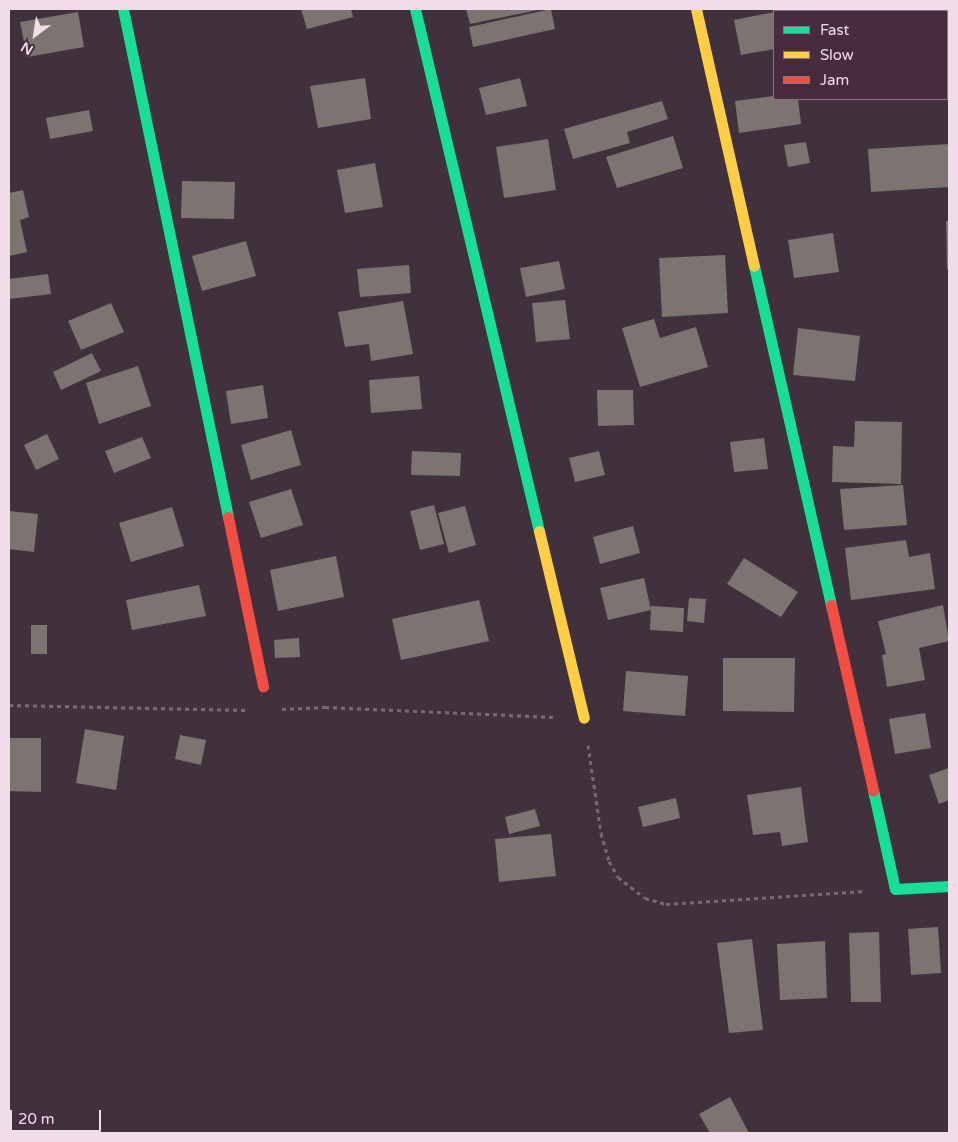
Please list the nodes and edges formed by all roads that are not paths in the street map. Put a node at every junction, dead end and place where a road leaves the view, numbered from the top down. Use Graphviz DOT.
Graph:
graph roads {
  1 [pos="124,9"];
  2 [pos="415,9"];
  3 [pos="696,9"];
  4 [pos="263,686"];
  5 [pos="584,718"];
  6 [pos="949,886"];
  1 -- 4 [label="street"];
  2 -- 5 [label="street"];
  3 -- 6 [label="street"];
}
